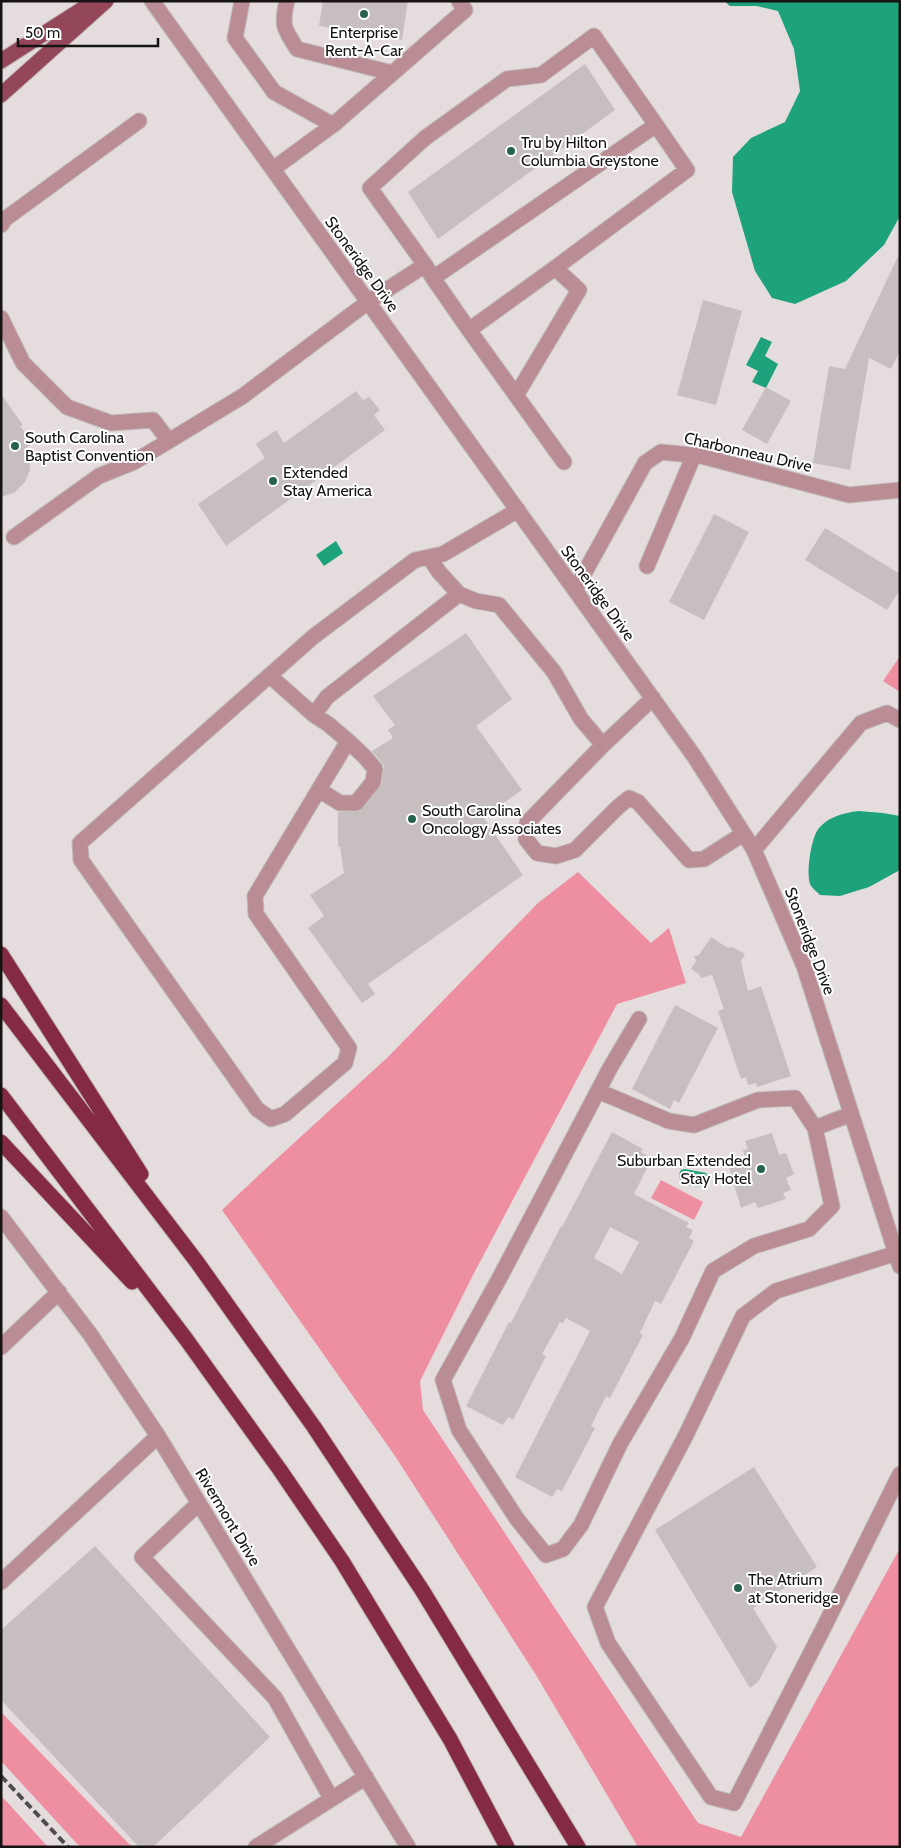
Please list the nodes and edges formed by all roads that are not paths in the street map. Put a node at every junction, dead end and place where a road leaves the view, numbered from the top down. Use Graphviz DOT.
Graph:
graph roads {
  1 [pos="95,1"];
  2 [pos="106,1"];
  3 [pos="152,1"];
  4 [pos="242,1"];
  5 [pos="287,1"];
  6 [pos="459,1"];
  7 [pos="1,61"];
  8 [pos="392,73"];
  9 [pos="1,95"];
  10 [pos="139,121"];
  11 [pos="656,125"];
  12 [pos="332,126"];
  13 [pos="273,169"];
  14 [pos="1,225"];
  15 [pos="425,265"];
  16 [pos="555,268"];
  17 [pos="434,278"];
  18 [pos="368,302"];
  19 [pos="1,318"];
  20 [pos="469,330"];
  21 [pos="517,394"];
  22 [pos="169,441"];
  23 [pos="694,455"];
  24 [pos="564,462"];
  25 [pos="900,490"];
  26 [pos="518,510"];
  27 [pos="14,537"];
  28 [pos="430,557"];
  29 [pos="647,566"];
  30 [pos="575,590"];
  31 [pos="459,594"];
  32 [pos="270,676"];
  33 [pos="652,698"];
  34 [pos="314,715"];
  35 [pos="900,720"];
  36 [pos="348,741"];
  37 [pos="603,745"];
  38 [pos="319,790"];
  39 [pos="743,834"];
  40 [pos="754,850"];
  41 [pos="1,954"];
  42 [pos="1,1005"];
  43 [pos="639,1019"];
  44 [pos="598,1091"];
  45 [pos="1,1095"];
  46 [pos="851,1114"];
  47 [pos="815,1128"];
  48 [pos="1,1142"];
  49 [pos="1,1217"];
  50 [pos="6,1234"];
  51 [pos="898,1257"];
  52 [pos="197,1262"];
  53 [pos="59,1292"];
  54 [pos="186,1339"];
  55 [pos="1,1347"];
  56 [pos="158,1436"];
  57 [pos="900,1474"];
  58 [pos="199,1503"];
  59 [pos="1,1582"];
  60 [pos="366,1777"];
  61 [pos="331,1798"];
  62 [pos="256,1847"];
  63 [pos="408,1847"];
  64 [pos="507,1847"];
  65 [pos="578,1847"];
  1 -- 7 [label="main road"];
  2 -- 9 [label="main road"];
  3 -- 13 [label="street, Stoneridge Drive"];
  4 -- 12 [label="street"];
  5 -- 8 [label="street"];
  6 -- 8 [label="street"];
  8 -- 12 [label="street"];
  10 -- 14 [label="street"];
  11 -- 15 [label="street"];
  11 -- 16 [label="street"];
  11 -- 17 [label="street"];
  12 -- 13 [label="street"];
  13 -- 18 [label="street, Stoneridge Drive"];
  15 -- 17 [label="street"];
  15 -- 18 [label="street"];
  16 -- 20 [label="street"];
  16 -- 21 [label="street"];
  17 -- 20 [label="street"];
  18 -- 22 [label="street"];
  18 -- 26 [label="street, Stoneridge Drive"];
  19 -- 22 [label="street"];
  20 -- 21 [label="street"];
  21 -- 24 [label="street"];
  22 -- 27 [label="street"];
  23 -- 25 [label="street, Charbonneau Drive"];
  23 -- 29 [label="street"];
  23 -- 30 [label="street, Charbonneau Drive"];
  26 -- 28 [label="street"];
  26 -- 30 [label="street, Stoneridge Drive"];
  28 -- 31 [label="street"];
  28 -- 32 [label="street"];
  30 -- 33 [label="street, Stoneridge Drive"];
  31 -- 34 [label="street"];
  31 -- 37 [label="street"];
  32 -- 34 [label="street"];
  32 -- 38 [label="street"];
  33 -- 37 [label="street"];
  33 -- 39 [label="street, Stoneridge Drive"];
  34 -- 36 [label="street"];
  35 -- 40 [label="street"];
  36 -- 38 [label="street"];
  36 -- 38 [label="street"];
  37 -- 39 [label="street"];
  39 -- 40 [label="street, Stoneridge Drive"];
  40 -- 46 [label="street, Stoneridge Drive"];
  41 -- 52 [label="highway"];
  42 -- 52 [label="highway"];
  43 -- 44 [label="street"];
  44 -- 47 [label="street"];
  44 -- 47 [label="street"];
  45 -- 54 [label="highway"];
  46 -- 47 [label="street"];
  46 -- 51 [label="street, Stoneridge Drive"];
  48 -- 54 [label="highway"];
  49 -- 50 [label="street, Rivermont Drive"];
  50 -- 53 [label="street, Rivermont Drive"];
  51 -- 57 [label="street"];
  52 -- 65 [label="highway"];
  53 -- 55 [label="street"];
  53 -- 56 [label="street, Rivermont Drive"];
  54 -- 64 [label="highway"];
  56 -- 58 [label="street, Rivermont Drive"];
  56 -- 59 [label="street"];
  58 -- 60 [label="street, Rivermont Drive"];
  58 -- 61 [label="street"];
  60 -- 61 [label="street"];
  60 -- 63 [label="street, Rivermont Drive"];
  61 -- 62 [label="street"];
}
